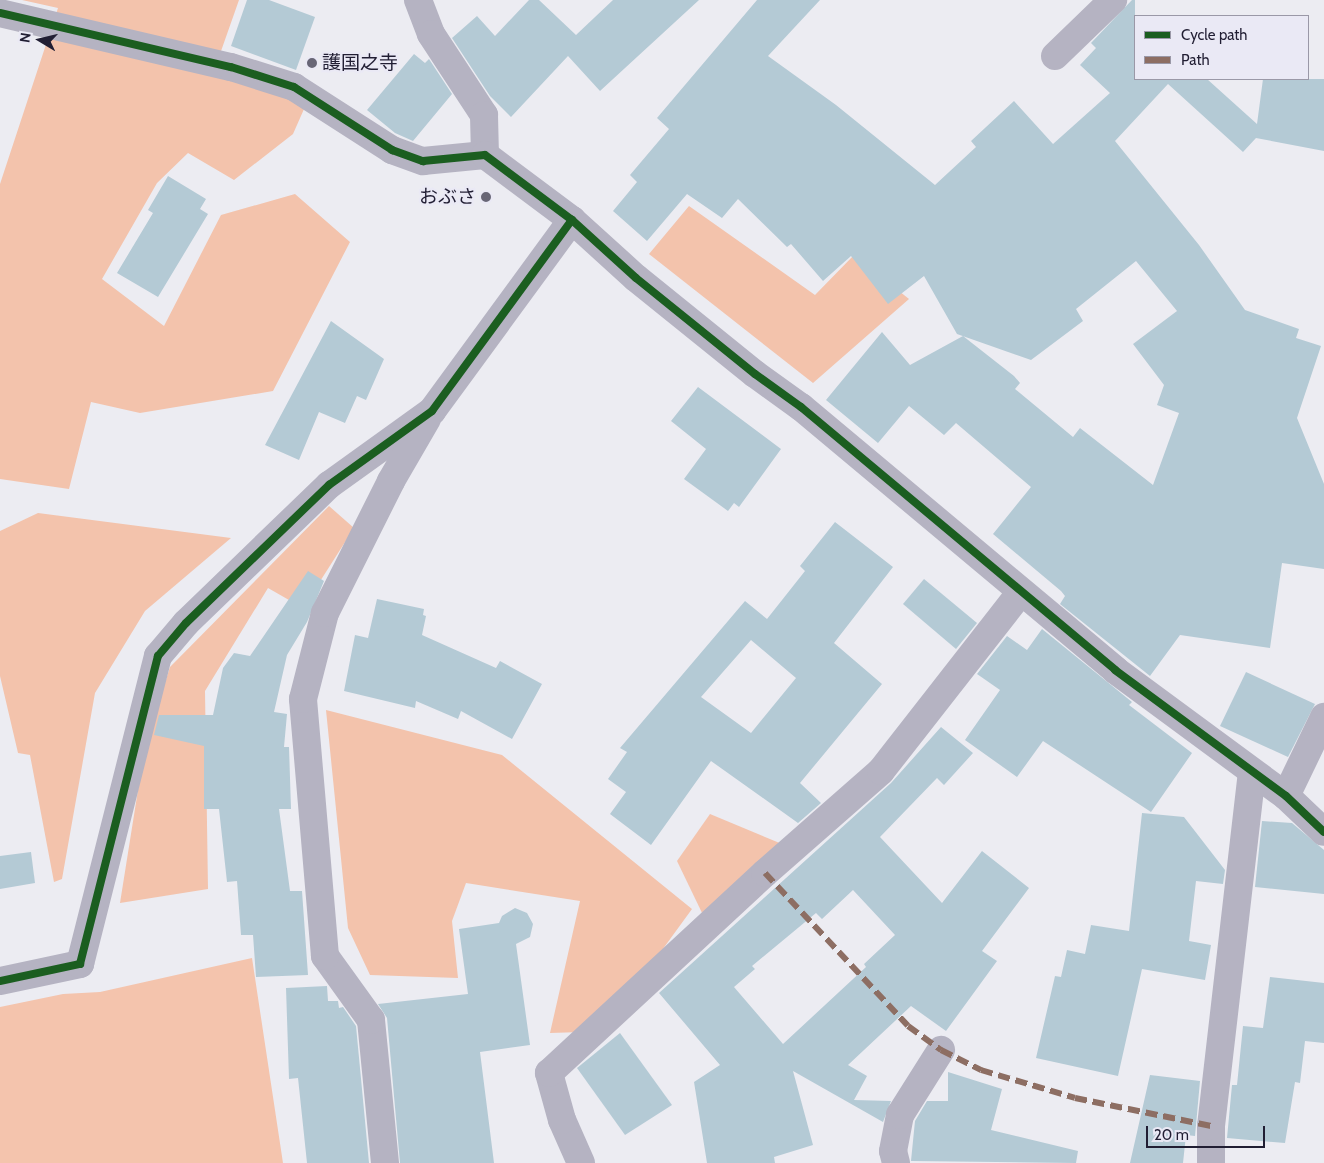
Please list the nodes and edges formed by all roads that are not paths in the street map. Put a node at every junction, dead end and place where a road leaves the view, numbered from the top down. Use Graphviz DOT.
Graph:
graph roads {
  1 [pos="418,0"];
  2 [pos="1113,0"];
  3 [pos="0,14"];
  4 [pos="1055,56"];
  5 [pos="485,155"];
  6 [pos="572,220"];
  7 [pos="432,411"];
  8 [pos="1021,592"];
  9 [pos="1324,717"];
  10 [pos="1252,773"];
  11 [pos="1286,796"];
  12 [pos="1324,832"];
  13 [pos="0,981"];
  14 [pos="942,1050"];
  15 [pos="385,1163"];
  16 [pos="581,1163"];
  17 [pos="896,1163"];
  18 [pos="1212,1163"];
  1 -- 5 [label="street"];
  2 -- 4 [label="street"];
  3 -- 5 [label="street"];
  5 -- 6 [label="street"];
  6 -- 7 [label="street"];
  6 -- 8 [label="street"];
  7 -- 13 [label="street"];
  7 -- 15 [label="street"];
  8 -- 10 [label="street"];
  8 -- 16 [label="street"];
  9 -- 11 [label="street"];
  10 -- 11 [label="street"];
  10 -- 18 [label="street"];
  11 -- 12 [label="street"];
  14 -- 17 [label="street"];
}
